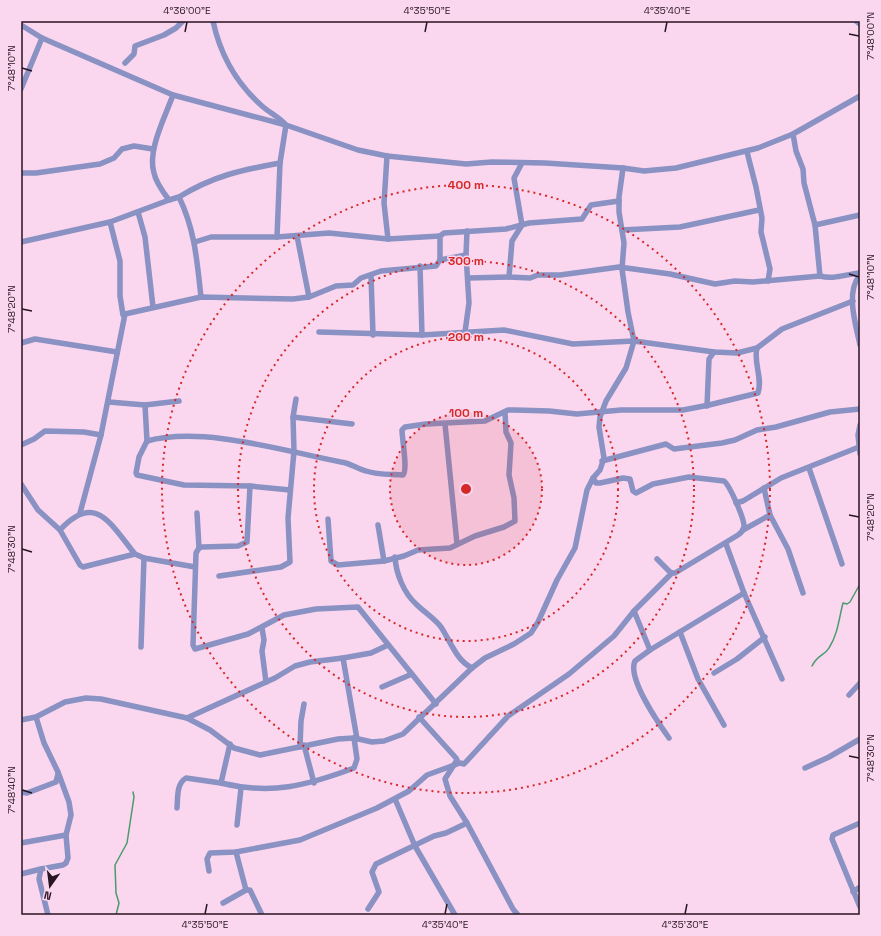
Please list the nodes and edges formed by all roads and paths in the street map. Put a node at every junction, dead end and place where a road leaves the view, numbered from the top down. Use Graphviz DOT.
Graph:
graph roads {
  1 [pos="182,21"];
  2 [pos="213,21"];
  3 [pos="856,21"];
  4 [pos="860,24"];
  5 [pos="21,26"];
  6 [pos="42,38"];
  7 [pos="124,63"];
  8 [pos="21,89"];
  9 [pos="173,96"];
  10 [pos="860,96"];
  11 [pos="286,125"];
  12 [pos="793,134"];
  13 [pos="153,149"];
  14 [pos="746,152"];
  15 [pos="387,156"];
  16 [pos="280,163"];
  17 [pos="522,163"];
  18 [pos="623,168"];
  19 [pos="21,173"];
  20 [pos="179,197"];
  21 [pos="169,200"];
  22 [pos="619,201"];
  23 [pos="759,210"];
  24 [pos="138,212"];
  25 [pos="860,215"];
  26 [pos="110,222"];
  27 [pos="522,225"];
  28 [pos="815,225"];
  29 [pos="622,230"];
  30 [pos="467,231"];
  31 [pos="297,236"];
  32 [pos="440,236"];
  33 [pos="277,237"];
  34 [pos="388,239"];
  35 [pos="21,242"];
  36 [pos="195,242"];
  37 [pos="466,255"];
  38 [pos="440,260"];
  39 [pos="420,266"];
  40 [pos="622,267"];
  41 [pos="860,274"];
  42 [pos="372,276"];
  43 [pos="820,276"];
  44 [pos="509,277"];
  45 [pos="468,278"];
  46 [pos="768,281"];
  47 [pos="201,296"];
  48 [pos="309,297"];
  49 [pos="853,301"];
  50 [pos="153,307"];
  51 [pos="123,315"];
  52 [pos="319,332"];
  53 [pos="465,332"];
  54 [pos="373,335"];
  55 [pos="422,335"];
  56 [pos="634,342"];
  57 [pos="21,343"];
  58 [pos="860,345"];
  59 [pos="757,348"];
  60 [pos="117,352"];
  61 [pos="714,352"];
  62 [pos="296,399"];
  63 [pos="179,401"];
  64 [pos="109,402"];
  65 [pos="145,405"];
  66 [pos="707,406"];
  67 [pos="860,409"];
  68 [pos="505,412"];
  69 [pos="602,412"];
  70 [pos="293,417"];
  71 [pos="352,424"];
  72 [pos="445,424"];
  73 [pos="860,425"];
  74 [pos="859,432"];
  75 [pos="101,435"];
  76 [pos="147,441"];
  77 [pos="21,445"];
  78 [pos="859,447"];
  79 [pos="294,451"];
  80 [pos="860,454"];
  81 [pos="602,461"];
  82 [pos="809,468"];
  83 [pos="593,478"];
  84 [pos="21,484"];
  85 [pos="250,486"];
  86 [pos="764,488"];
  87 [pos="290,490"];
  88 [pos="736,503"];
  89 [pos="80,513"];
  90 [pos="197,513"];
  91 [pos="770,515"];
  92 [pos="328,519"];
  93 [pos="378,524"];
  94 [pos="60,530"];
  95 [pos="743,530"];
  96 [pos="457,544"];
  97 [pos="726,544"];
  98 [pos="199,548"];
  99 [pos="135,554"];
  100 [pos="395,557"];
  101 [pos="144,558"];
  102 [pos="657,559"];
  103 [pos="384,561"];
  104 [pos="842,564"];
  105 [pos="195,567"];
  106 [pos="672,574"];
  107 [pos="219,576"];
  108 [pos="744,593"];
  109 [pos="803,593"];
  110 [pos="634,612"];
  111 [pos="262,628"];
  112 [pos="680,632"];
  113 [pos="765,638"];
  114 [pos="388,645"];
  115 [pos="141,647"];
  116 [pos="650,650"];
  117 [pos="343,658"];
  118 [pos="472,668"];
  119 [pos="714,673"];
  120 [pos="412,674"];
  121 [pos="782,679"];
  122 [pos="266,682"];
  123 [pos="860,683"];
  124 [pos="382,687"];
  125 [pos="849,695"];
  126 [pos="304,704"];
  127 [pos="436,704"];
  128 [pos="420,717"];
  129 [pos="36,718"];
  130 [pos="187,718"];
  131 [pos="21,720"];
  132 [pos="724,725"];
  133 [pos="355,738"];
  134 [pos="669,738"];
  135 [pos="860,739"];
  136 [pos="230,744"];
  137 [pos="302,746"];
  138 [pos="459,762"];
  139 [pos="453,767"];
  140 [pos="805,768"];
  141 [pos="58,772"];
  142 [pos="221,783"];
  143 [pos="314,783"];
  144 [pos="241,788"];
  145 [pos="21,792"];
  146 [pos="395,799"];
  147 [pos="177,808"];
  148 [pos="467,823"];
  149 [pos="860,824"];
  150 [pos="237,825"];
  151 [pos="66,834"];
  152 [pos="21,843"];
  153 [pos="415,846"];
  154 [pos="236,852"];
  155 [pos="41,869"];
  156 [pos="209,871"];
  157 [pos="21,874"];
  158 [pos="860,887"];
  159 [pos="246,890"];
  160 [pos="853,892"];
  161 [pos="223,903"];
  162 [pos="860,907"];
  163 [pos="368,909"];
  164 [pos="48,915"];
  165 [pos="262,915"];
  166 [pos="455,915"];
  167 [pos="518,915"];
  1 -- 7 [label="street"];
  2 -- 11 [label="street"];
  3 -- 4 [label="street"];
  5 -- 6 [label="street"];
  6 -- 8 [label="street"];
  6 -- 9 [label="street"];
  9 -- 11 [label="street"];
  9 -- 13 [label="street"];
  10 -- 12 [label="street"];
  11 -- 15 [label="street"];
  11 -- 16 [label="street"];
  12 -- 14 [label="street"];
  12 -- 28 [label="street"];
  13 -- 19 [label="street"];
  13 -- 21 [label="street"];
  14 -- 18 [label="street"];
  14 -- 23 [label="street"];
  15 -- 17 [label="street"];
  15 -- 34 [label="street"];
  16 -- 20 [label="street"];
  16 -- 33 [label="street"];
  17 -- 18 [label="street"];
  17 -- 27 [label="street"];
  18 -- 22 [label="street"];
  20 -- 21 [label="street"];
  20 -- 36 [label="street"];
  21 -- 24 [label="street"];
  22 -- 27 [label="street"];
  22 -- 29 [label="street"];
  23 -- 29 [label="street"];
  23 -- 46 [label="street"];
  24 -- 26 [label="street"];
  24 -- 50 [label="street"];
  25 -- 28 [label="street"];
  26 -- 35 [label="street"];
  26 -- 51 [label="street"];
  27 -- 30 [label="street"];
  27 -- 44 [label="street"];
  28 -- 43 [label="street"];
  29 -- 40 [label="street"];
  30 -- 32 [label="street"];
  30 -- 37 [label="street"];
  31 -- 33 [label="street"];
  31 -- 34 [label="street"];
  31 -- 48 [label="street"];
  32 -- 34 [label="street"];
  32 -- 38 [label="street"];
  33 -- 36 [label="street"];
  36 -- 47 [label="street"];
  37 -- 38 [label="street"];
  37 -- 45 [label="street"];
  38 -- 39 [label="street"];
  39 -- 42 [label="street"];
  39 -- 55 [label="street"];
  40 -- 44 [label="street"];
  40 -- 46 [label="street"];
  40 -- 56 [label="street"];
  41 -- 43 [label="street"];
  41 -- 49 [label="street"];
  42 -- 48 [label="street"];
  42 -- 54 [label="street"];
  43 -- 46 [label="street"];
  44 -- 45 [label="street"];
  45 -- 53 [label="street"];
  47 -- 48 [label="street"];
  47 -- 50 [label="street"];
  49 -- 58 [label="street"];
  49 -- 59 [label="street"];
  50 -- 51 [label="street"];
  51 -- 60 [label="street"];
  52 -- 54 [label="street"];
  53 -- 55 [label="street"];
  53 -- 56 [label="street"];
  54 -- 55 [label="street"];
  56 -- 61 [label="street"];
  56 -- 69 [label="street"];
  57 -- 60 [label="street"];
  59 -- 61 [label="street"];
  59 -- 66 [label="street"];
  60 -- 64 [label="street"];
  61 -- 66 [label="street"];
  62 -- 70 [label="street"];
  63 -- 65 [label="street"];
  64 -- 65 [label="street"];
  64 -- 75 [label="street"];
  65 -- 76 [label="street"];
  66 -- 69 [label="street"];
  67 -- 81 [label="street"];
  68 -- 69 [label="street"];
  68 -- 72 [label="street"];
  68 -- 96 [label="street"];
  69 -- 81 [label="street"];
  70 -- 71 [label="street"];
  70 -- 79 [label="street"];
  72 -- 79 [label="street"];
  72 -- 96 [label="street"];
  73 -- 74 [label="street"];
  74 -- 78 [label="street"];
  75 -- 77 [label="street"];
  75 -- 89 [label="street"];
  76 -- 79 [label="street"];
  76 -- 85 [label="street"];
  78 -- 80 [label="street"];
  78 -- 82 [label="street"];
  79 -- 87 [label="street"];
  81 -- 83 [label="street"];
  82 -- 86 [label="street"];
  82 -- 104 [label="street"];
  83 -- 88 [label="street"];
  83 -- 118 [label="street"];
  84 -- 94 [label="street"];
  85 -- 87 [label="street"];
  85 -- 98 [label="street"];
  86 -- 88 [label="street"];
  86 -- 91 [label="street"];
  87 -- 107 [label="street"];
  88 -- 95 [label="street"];
  89 -- 94 [label="street"];
  89 -- 99 [label="street"];
  90 -- 98 [label="street"];
  91 -- 95 [label="street"];
  91 -- 109 [label="street"];
  92 -- 103 [label="street"];
  93 -- 103 [label="street"];
  94 -- 99 [label="street"];
  95 -- 97 [label="street"];
  96 -- 100 [label="street"];
  97 -- 106 [label="street"];
  97 -- 108 [label="street"];
  98 -- 105 [label="street"];
  99 -- 101 [label="street"];
  100 -- 103 [label="street"];
  100 -- 118 [label="street"];
  101 -- 105 [label="street"];
  101 -- 115 [label="street"];
  102 -- 106 [label="street"];
  105 -- 111 [label="street"];
  106 -- 110 [label="street"];
  108 -- 112 [label="street"];
  108 -- 113 [label="street"];
  110 -- 116 [label="street"];
  110 -- 138 [label="street"];
  111 -- 114 [label="street"];
  111 -- 122 [label="street"];
  112 -- 116 [label="street"];
  112 -- 132 [label="street"];
  113 -- 119 [label="street"];
  113 -- 121 [label="street"];
  114 -- 117 [label="street"];
  114 -- 120 [label="street"];
  116 -- 134 [label="street"];
  117 -- 122 [label="street"];
  117 -- 133 [label="street"];
  118 -- 127 [label="street"];
  120 -- 124 [label="street"];
  120 -- 127 [label="street"];
  122 -- 130 [label="street"];
  123 -- 125 [label="street"];
  126 -- 137 [label="street"];
  127 -- 128 [label="street"];
  128 -- 133 [label="street"];
  128 -- 138 [label="street"];
  129 -- 130 [label="street"];
  129 -- 131 [label="street"];
  129 -- 141 [label="street"];
  130 -- 136 [label="street"];
  133 -- 137 [label="street"];
  133 -- 143 [label="street"];
  135 -- 140 [label="street"];
  136 -- 137 [label="street"];
  136 -- 142 [label="street"];
  137 -- 143 [label="street"];
  138 -- 139 [label="street"];
  139 -- 146 [label="street"];
  139 -- 148 [label="street"];
  141 -- 145 [label="street"];
  141 -- 151 [label="street"];
  142 -- 144 [label="street"];
  142 -- 147 [label="street"];
  143 -- 144 [label="street"];
  144 -- 150 [label="street"];
  146 -- 153 [label="street"];
  146 -- 154 [label="street"];
  148 -- 153 [label="street"];
  148 -- 167 [label="street"];
  149 -- 160 [label="street"];
  151 -- 152 [label="street"];
  151 -- 155 [label="street"];
  153 -- 163 [label="street"];
  153 -- 166 [label="street"];
  154 -- 156 [label="street"];
  154 -- 159 [label="street"];
  155 -- 157 [label="street"];
  155 -- 164 [label="street"];
  158 -- 160 [label="street"];
  159 -- 161 [label="street"];
  159 -- 165 [label="street"];
  160 -- 162 [label="street"];
}
